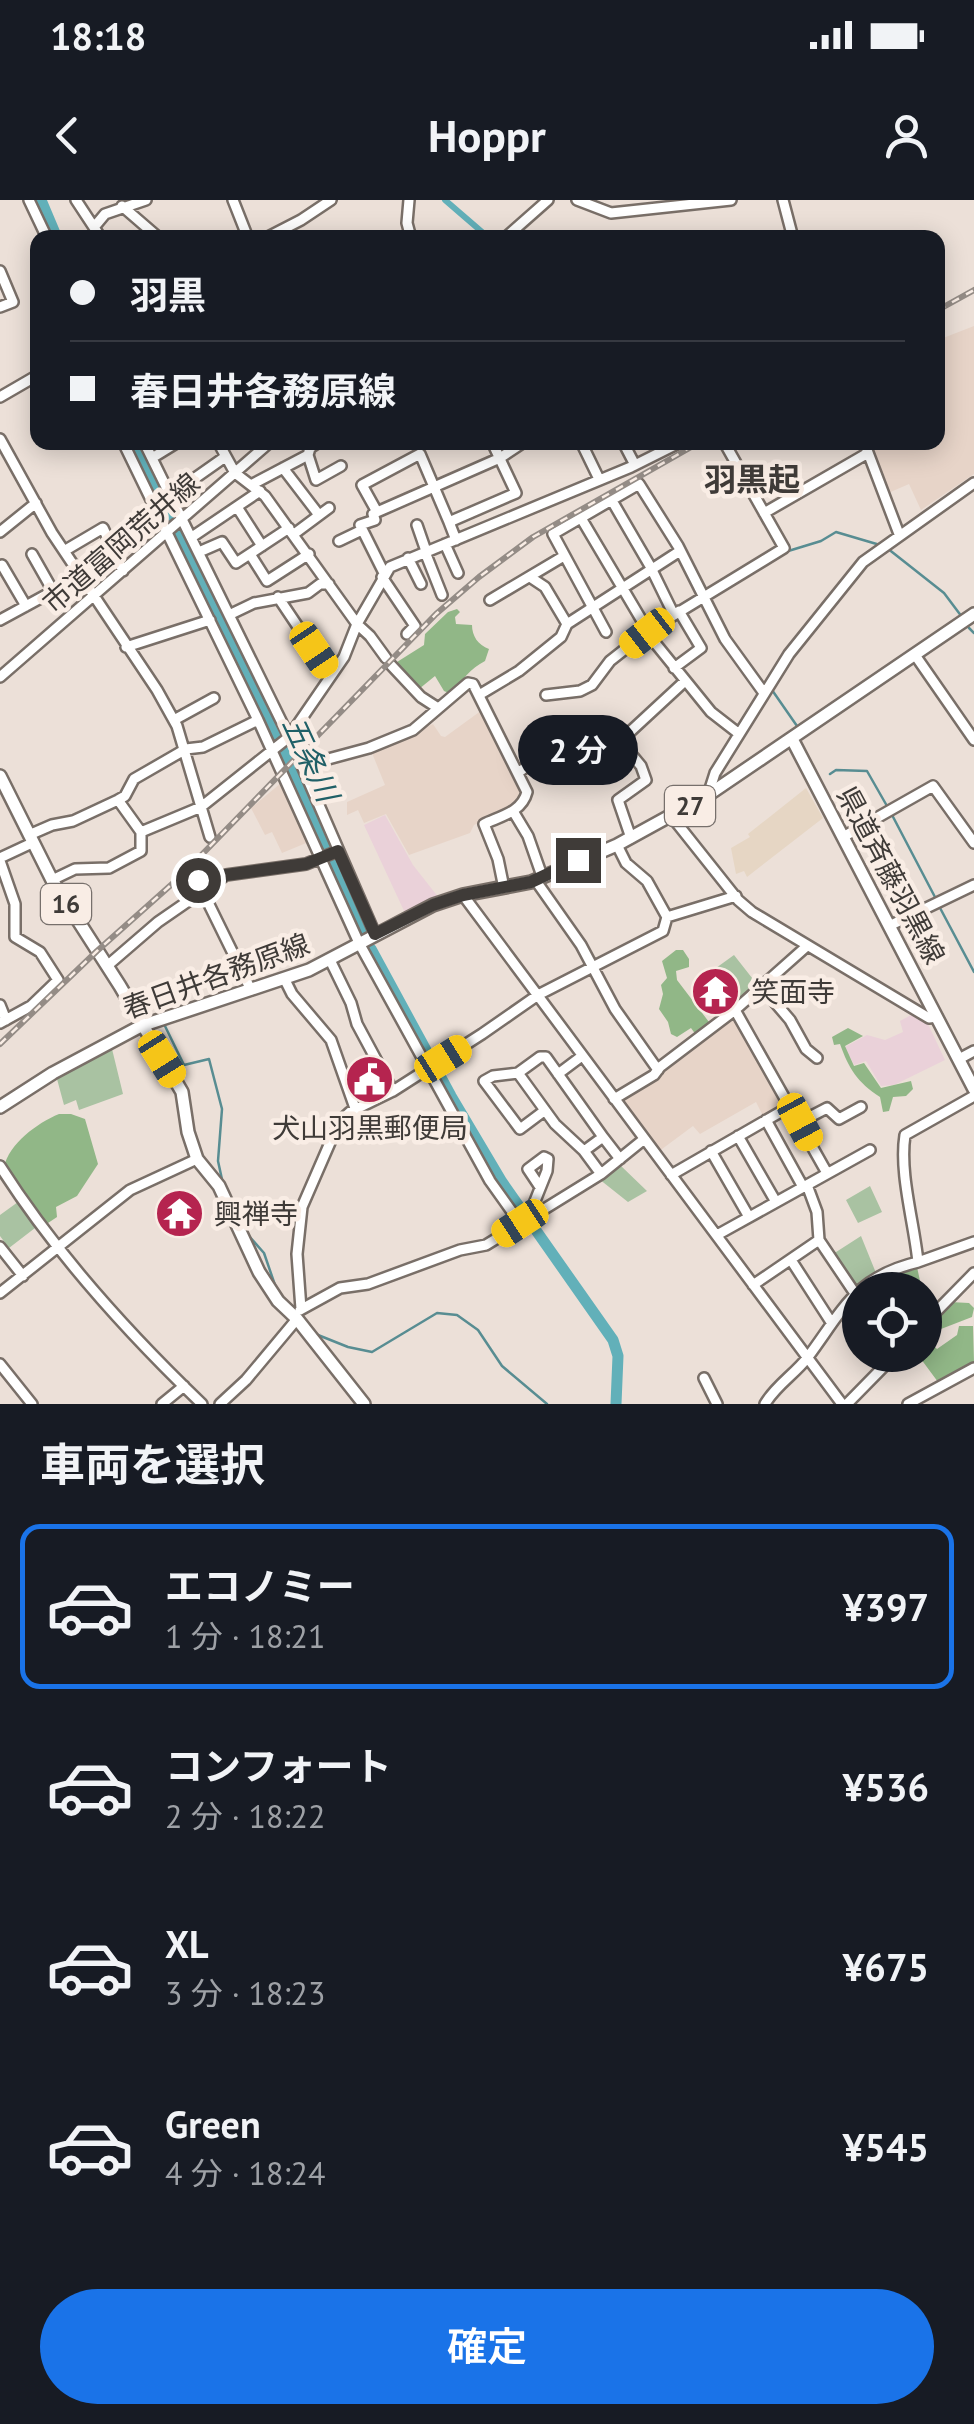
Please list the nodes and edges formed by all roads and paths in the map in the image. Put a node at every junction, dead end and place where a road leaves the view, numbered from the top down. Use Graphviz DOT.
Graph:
graph roads {
  1 [pos="29,200"];
  2 [pos="76,200"];
  3 [pos="146,200"];
  4 [pos="233,200"];
  5 [pos="331,200"];
  6 [pos="408,200"];
  7 [pos="548,200"];
  8 [pos="577,200"];
  9 [pos="731,200"];
  10 [pos="783,200"];
  11 [pos="122,206"];
  12 [pos="94,226"];
  13 [pos="43,230"];
  14 [pos="97,230"];
  15 [pos="150,230"];
  16 [pos="245,230"];
  17 [pos="282,230"];
  18 [pos="409,230"];
  19 [pos="516,230"];
  20 [pos="791,230"];
  21 [pos="0,273"];
  22 [pos="0,308"];
  23 [pos="30,380"];
  24 [pos="0,398"];
  25 [pos="0,439"];
  26 [pos="128,450"];
  27 [pos="148,450"];
  28 [pos="165,450"];
  29 [pos="222,450"];
  30 [pos="261,450"];
  31 [pos="309,450"];
  32 [pos="496,450"];
  33 [pos="512,450"];
  34 [pos="585,450"];
  35 [pos="626,450"];
  36 [pos="665,450"];
  37 [pos="728,450"];
  38 [pos="863,450"];
  39 [pos="867,450"];
  40 [pos="308,455"];
  41 [pos="226,457"];
  42 [pos="152,458"];
  43 [pos="500,458"];
  44 [pos="341,466"];
  45 [pos="633,466"];
  46 [pos="283,468"];
  47 [pos="236,473"];
  48 [pos="598,479"];
  49 [pos="974,483"];
  50 [pos="251,485"];
  51 [pos="434,487"];
  52 [pos="260,492"];
  53 [pos="516,493"];
  54 [pos="171,495"];
  55 [pos="611,500"];
  56 [pos="36,503"];
  57 [pos="237,507"];
  58 [pos="329,508"];
  59 [pos="524,510"];
  60 [pos="377,512"];
  61 [pos="764,514"];
  62 [pos="319,515"];
  63 [pos="581,518"];
  64 [pos="183,519"];
  65 [pos="449,522"];
  66 [pos="417,524"];
  67 [pos="362,530"];
  68 [pos="292,531"];
  69 [pos="0,532"];
  70 [pos="168,533"];
  71 [pos="899,534"];
  72 [pos="192,537"];
  73 [pos="339,541"];
  74 [pos="450,542"];
  75 [pos="262,546"];
  76 [pos="64,550"];
  77 [pos="680,551"];
  78 [pos="200,552"];
  79 [pos="426,552"];
  80 [pos="32,554"];
  81 [pos="250,554"];
  82 [pos="308,554"];
  83 [pos="564,556"];
  84 [pos="408,558"];
  85 [pos="2,565"];
  86 [pos="652,569"];
  87 [pos="123,571"];
  88 [pos="458,573"];
  89 [pos="383,575"];
  90 [pos="81,576"];
  91 [pos="530,577"];
  92 [pos="329,584"];
  93 [pos="420,584"];
  94 [pos="622,588"];
  95 [pos="52,591"];
  96 [pos="442,595"];
  97 [pos="95,596"];
  98 [pos="278,597"];
  99 [pos="702,597"];
  100 [pos="490,600"];
  101 [pos="26,606"];
  102 [pos="592,607"];
  103 [pos="227,610"];
  104 [pos="677,613"];
  105 [pos="974,614"];
  106 [pos="208,618"];
  107 [pos="0,620"];
  108 [pos="357,624"];
  109 [pos="567,624"];
  110 [pos="606,632"];
  111 [pos="647,632"];
  112 [pos="407,634"];
  113 [pos="126,647"];
  114 [pos="915,655"];
  115 [pos="674,668"];
  116 [pos="331,676"];
  117 [pos="0,677"];
  118 [pos="685,681"];
  119 [pos="767,689"];
  120 [pos="479,695"];
  121 [pos="546,695"];
  122 [pos="214,698"];
  123 [pos="438,708"];
  124 [pos="174,720"];
  125 [pos="258,720"];
  126 [pos="584,722"];
  127 [pos="738,733"];
  128 [pos="288,738"];
  129 [pos="792,738"];
  130 [pos="974,740"];
  131 [pos="621,742"];
  132 [pos="186,749"];
  133 [pos="272,749"];
  134 [pos="575,749"];
  135 [pos="518,773"];
  136 [pos="0,776"];
  137 [pos="708,794"];
  138 [pos="118,800"];
  139 [pos="201,807"];
  140 [pos="513,811"];
  141 [pos="672,817"];
  142 [pos="141,832"];
  143 [pos="843,836"];
  144 [pos="210,837"];
  145 [pos="632,838"];
  146 [pos="30,839"];
  147 [pos="974,843"];
  148 [pos="617,845"];
  149 [pos="338,851"];
  150 [pos="321,858"];
  151 [pos="0,860"];
  152 [pos="539,878"];
  153 [pos="52,880"];
  154 [pos="201,885"];
  155 [pos="974,885"];
  156 [pos="504,888"];
  157 [pos="463,895"];
  158 [pos="736,896"];
  159 [pos="667,917"];
  160 [pos="889,926"];
  161 [pos="375,934"];
  162 [pos="358,943"];
  163 [pos="807,946"];
  164 [pos="330,960"];
  165 [pos="107,966"];
  166 [pos="591,966"];
  167 [pos="284,978"];
  168 [pos="761,986"];
  169 [pos="251,990"];
  170 [pos="538,995"];
  171 [pos="0,1006"];
  172 [pos="735,1010"];
  173 [pos="936,1017"];
  174 [pos="3,1021"];
  175 [pos="141,1026"];
  176 [pos="974,1052"];
  177 [pos="582,1056"];
  178 [pos="816,1058"];
  179 [pos="958,1059"];
  180 [pos="428,1068"];
  181 [pos="658,1070"];
  182 [pos="518,1074"];
  183 [pos="558,1074"];
  184 [pos="974,1088"];
  185 [pos="393,1091"];
  186 [pos="974,1096"];
  187 [pos="614,1099"];
  188 [pos="791,1106"];
  189 [pos="861,1107"];
  190 [pos="0,1108"];
  191 [pos="356,1111"];
  192 [pos="544,1111"];
  193 [pos="766,1120"];
  194 [pos="800,1122"];
  195 [pos="738,1136"];
  196 [pos="603,1137"];
  197 [pos="643,1140"];
  198 [pos="870,1150"];
  199 [pos="584,1151"];
  200 [pos="711,1151"];
  201 [pos="197,1158"];
  202 [pos="620,1159"];
  203 [pos="0,1166"];
  204 [pos="828,1173"];
  205 [pos="601,1174"];
  206 [pos="671,1175"];
  207 [pos="805,1186"];
  208 [pos="540,1187"];
  209 [pos="776,1202"];
  210 [pos="536,1213"];
  211 [pos="749,1217"];
  212 [pos="521,1222"];
  213 [pos="717,1234"];
  214 [pos="819,1240"];
  215 [pos="974,1242"];
  216 [pos="0,1247"];
  217 [pos="57,1249"];
  218 [pos="791,1260"];
  219 [pos="918,1262"];
  220 [pos="891,1272"];
  221 [pos="974,1273"];
  222 [pos="842,1274"];
  223 [pos="22,1276"];
  224 [pos="753,1285"];
  225 [pos="0,1293"];
  226 [pos="942,1306"];
  227 [pos="842,1308"];
  228 [pos="297,1315"];
  229 [pos="831,1322"];
  230 [pos="808,1358"];
  231 [pos="0,1364"];
  232 [pos="974,1368"];
  233 [pos="878,1372"];
  234 [pos="704,1378"];
  235 [pos="184,1386"];
  236 [pos="360,1399"];
  237 [pos="32,1404"];
  238 [pos="162,1404"];
  239 [pos="202,1404"];
  240 [pos="220,1404"];
  241 [pos="345,1404"];
  242 [pos="718,1404"];
  243 [pos="765,1404"];
  244 [pos="845,1404"];
  245 [pos="908,1404"];
  1 -- 13 [label="street"];
  2 -- 12 [label="street"];
  3 -- 11 [label="street"];
  4 -- 16 [label="street"];
  5 -- 17 [label="street"];
  6 -- 18 [label="street"];
  7 -- 19 [label="street"];
  8 -- 9 [label="street"];
  10 -- 20 [label="street"];
  11 -- 12 [label="street"];
  11 -- 15 [label="street"];
  12 -- 14 [label="street"];
  21 -- 22 [label="street"];
  23 -- 24 [label="street"];
  25 -- 56 [label="street"];
  26 -- 70 [label="street"];
  27 -- 42 [label="street"];
  28 -- 42 [label="street"];
  29 -- 41 [label="street"];
  30 -- 47 [label="street, 市道富岡荒井線"];
  31 -- 40 [label="street"];
  32 -- 43 [label="street"];
  33 -- 43 [label="street"];
  34 -- 48 [label="street"];
  35 -- 45 [label="street"];
  36 -- 45 [label="street"];
  37 -- 61 [label="street"];
  38 -- 61 [label="street"];
  39 -- 71 [label="street"];
  40 -- 44 [label="street"];
  40 -- 46 [label="street"];
  41 -- 47 [label="street"];
  41 -- 54 [label="street"];
  42 -- 54 [label="street"];
  43 -- 51 [label="street"];
  43 -- 53 [label="street"];
  45 -- 48 [label="street"];
  46 -- 50 [label="street"];
  46 -- 62 [label="street"];
  47 -- 50 [label="street"];
  47 -- 64 [label="street, 市道富岡荒井線"];
  48 -- 59 [label="street"];
  49 -- 71 [label="street"];
  50 -- 52 [label="street"];
  51 -- 60 [label="street"];
  51 -- 60 [label="street"];
  51 -- 65 [label="street"];
  52 -- 57 [label="street"];
  52 -- 68 [label="street"];
  53 -- 59 [label="street"];
  53 -- 65 [label="street"];
  54 -- 64 [label="street"];
  55 -- 63 [label="street"];
  55 -- 77 [label="street"];
  55 -- 86 [label="street"];
  56 -- 69 [label="street"];
  56 -- 76 [label="street"];
  57 -- 72 [label="street"];
  57 -- 75 [label="street"];
  58 -- 62 [label="street"];
  59 -- 74 [label="street"];
  60 -- 67 [label="street"];
  61 -- 99 [label="street"];
  62 -- 68 [label="street"];
  63 -- 83 [label="street"];
  63 -- 94 [label="street"];
  64 -- 70 [label="street, 市道富岡荒井線"];
  64 -- 72 [label="street"];
  65 -- 74 [label="street"];
  66 -- 79 [label="street"];
  67 -- 73 [label="street"];
  67 -- 89 [label="street"];
  68 -- 75 [label="street"];
  68 -- 82 [label="street"];
  70 -- 87 [label="street, 市道富岡荒井線"];
  70 -- 106 [label="street"];
  71 -- 119 [label="street"];
  72 -- 78 [label="street"];
  74 -- 79 [label="street"];
  74 -- 88 [label="street"];
  75 -- 81 [label="street"];
  76 -- 87 [label="street"];
  76 -- 90 [label="street"];
  77 -- 86 [label="street"];
  77 -- 99 [label="street"];
  78 -- 81 [label="street"];
  78 -- 103 [label="street"];
  79 -- 84 [label="street"];
  79 -- 96 [label="street"];
  80 -- 95 [label="street"];
  81 -- 82 [label="street"];
  82 -- 92 [label="street"];
  83 -- 91 [label="street"];
  83 -- 102 [label="street"];
  84 -- 89 [label="street"];
  84 -- 93 [label="street"];
  85 -- 101 [label="street"];
  86 -- 94 [label="street"];
  86 -- 104 [label="street"];
  87 -- 97 [label="street, 市道富岡荒井線"];
  89 -- 108 [label="street"];
  89 -- 112 [label="street"];
  90 -- 95 [label="street"];
  90 -- 97 [label="street"];
  91 -- 100 [label="street"];
  91 -- 109 [label="street"];
  92 -- 98 [label="street"];
  92 -- 108 [label="street"];
  94 -- 102 [label="street"];
  94 -- 111 [label="street"];
  95 -- 101 [label="street"];
  97 -- 113 [label="street"];
  97 -- 117 [label="street, 市道富岡荒井線"];
  98 -- 103 [label="street"];
  98 -- 116 [label="street"];
  99 -- 104 [label="street"];
  99 -- 119 [label="street"];
  101 -- 107 [label="street"];
  102 -- 109 [label="street"];
  102 -- 110 [label="street"];
  103 -- 106 [label="street"];
  103 -- 128 [label="street"];
  104 -- 111 [label="street"];
  104 -- 115 [label="street"];
  105 -- 114 [label="main road, 春日井各務原線 / 27"];
  106 -- 113 [label="street"];
  106 -- 125 [label="street"];
  108 -- 116 [label="street"];
  108 -- 123 [label="street"];
  109 -- 120 [label="street"];
  111 -- 115 [label="street"];
  111 -- 121 [label="street"];
  113 -- 124 [label="street"];
  114 -- 129 [label="main road, 春日井各務原線 / 27"];
  114 -- 130 [label="street"];
  115 -- 118 [label="street"];
  116 -- 128 [label="street"];
  118 -- 127 [label="street"];
  118 -- 131 [label="street"];
  119 -- 127 [label="street"];
  120 -- 123 [label="street"];
  120 -- 135 [label="street"];
  122 -- 124 [label="street"];
  123 -- 149 [label="street"];
  124 -- 132 [label="street"];
  125 -- 132 [label="street"];
  125 -- 133 [label="street"];
  126 -- 134 [label="street"];
  127 -- 137 [label="street"];
  128 -- 133 [label="street"];
  129 -- 137 [label="main road, 春日井各務原線 / 27"];
  129 -- 143 [label="main road, 県道斉藤羽黒線"];
  131 -- 134 [label="street"];
  131 -- 145 [label="street"];
  132 -- 138 [label="street"];
  132 -- 139 [label="street"];
  133 -- 139 [label="street"];
  133 -- 150 [label="street"];
  134 -- 135 [label="street"];
  135 -- 140 [label="street"];
  136 -- 146 [label="main road, 16"];
  137 -- 141 [label="main road, 春日井各務原線 / 27"];
  138 -- 142 [label="street"];
  138 -- 146 [label="street"];
  139 -- 142 [label="street"];
  139 -- 144 [label="street"];
  140 -- 152 [label="street"];
  140 -- 156 [label="street"];
  141 -- 145 [label="main road, 春日井各務原線 / 27"];
  141 -- 158 [label="street"];
  142 -- 153 [label="street"];
  143 -- 147 [label="street"];
  143 -- 160 [label="main road, 県道斉藤羽黒線"];
  145 -- 148 [label="main road, 春日井各務原線 / 27"];
  146 -- 151 [label="street"];
  146 -- 153 [label="main road, 16"];
  148 -- 152 [label="main road, 春日井各務原線 / 27"];
  148 -- 159 [label="street"];
  149 -- 150 [label="street"];
  149 -- 161 [label="street"];
  150 -- 154 [label="street"];
  150 -- 162 [label="street"];
  151 -- 174 [label="street"];
  152 -- 156 [label="main road, 春日井各務原線 / 27"];
  152 -- 166 [label="street"];
  153 -- 165 [label="main road, 16"];
  154 -- 165 [label="street"];
  154 -- 169 [label="street"];
  155 -- 160 [label="street"];
  156 -- 157 [label="main road, 春日井各務原線 / 27"];
  157 -- 161 [label="main road, 春日井各務原線 / 27"];
  157 -- 170 [label="street"];
  158 -- 159 [label="street"];
  158 -- 163 [label="street"];
  159 -- 166 [label="street"];
  160 -- 173 [label="main road, 県道斉藤羽黒線"];
  161 -- 162 [label="main road, 春日井各務原線 / 27"];
  162 -- 164 [label="main road, 春日井各務原線 / 27"];
  162 -- 180 [label="street"];
  163 -- 168 [label="street"];
  163 -- 173 [label="street"];
  164 -- 167 [label="main road, 春日井各務原線 / 27"];
  164 -- 185 [label="street"];
  165 -- 175 [label="main road, 16"];
  166 -- 170 [label="street"];
  166 -- 181 [label="street"];
  167 -- 169 [label="main road, 春日井各務原線 / 27"];
  167 -- 191 [label="street"];
  168 -- 172 [label="street"];
  168 -- 178 [label="street"];
  169 -- 175 [label="main road, 春日井各務原線 / 27"];
  170 -- 177 [label="street"];
  170 -- 180 [label="street"];
  171 -- 174 [label="street"];
  172 -- 181 [label="street"];
  172 -- 188 [label="street"];
  173 -- 179 [label="main road, 県道斉藤羽黒線"];
  175 -- 190 [label="main road, 春日井各務原線 / 27"];
  175 -- 201 [label="main road"];
  176 -- 179 [label="street"];
  177 -- 183 [label="street"];
  177 -- 187 [label="street"];
  179 -- 184 [label="main road, 県道斉藤羽黒線"];
  180 -- 185 [label="street"];
  180 -- 212 [label="street"];
  181 -- 187 [label="street"];
  182 -- 183 [label="street"];
  182 -- 192 [label="street"];
  182 -- 192 [label="street"];
  183 -- 196 [label="street"];
  185 -- 191 [label="street"];
  186 -- 219 [label="street"];
  187 -- 197 [label="street"];
  188 -- 193 [label="street"];
  188 -- 194 [label="street"];
  189 -- 194 [label="street"];
  191 -- 228 [label="street"];
  192 -- 199 [label="street"];
  193 -- 195 [label="street"];
  193 -- 207 [label="street"];
  194 -- 204 [label="street"];
  195 -- 200 [label="street"];
  195 -- 209 [label="street"];
  196 -- 199 [label="street"];
  196 -- 202 [label="street"];
  197 -- 202 [label="street"];
  197 -- 206 [label="street"];
  198 -- 204 [label="street"];
  199 -- 205 [label="street"];
  200 -- 206 [label="street"];
  200 -- 211 [label="street"];
  201 -- 217 [label="street"];
  201 -- 228 [label="main road"];
  202 -- 205 [label="street"];
  203 -- 217 [label="street"];
  204 -- 207 [label="street"];
  205 -- 210 [label="street"];
  206 -- 213 [label="street"];
  207 -- 209 [label="street"];
  207 -- 214 [label="street"];
  208 -- 210 [label="street"];
  209 -- 211 [label="street"];
  210 -- 212 [label="street"];
  211 -- 213 [label="street"];
  212 -- 228 [label="street"];
  213 -- 224 [label="street"];
  214 -- 218 [label="street"];
  214 -- 222 [label="street"];
  215 -- 219 [label="street"];
  216 -- 223 [label="street"];
  217 -- 223 [label="street"];
  217 -- 235 [label="street"];
  218 -- 224 [label="street"];
  218 -- 229 [label="street"];
  219 -- 220 [label="street"];
  221 -- 226 [label="street"];
  223 -- 225 [label="street"];
  224 -- 230 [label="street"];
  227 -- 229 [label="street"];
  228 -- 236 [label="main road"];
  228 -- 240 [label="street"];
  229 -- 230 [label="street"];
  230 -- 243 [label="street"];
  230 -- 244 [label="street"];
  231 -- 237 [label="street"];
  232 -- 245 [label="street"];
  233 -- 244 [label="street"];
  234 -- 242 [label="street"];
  235 -- 238 [label="street"];
  235 -- 239 [label="street"];
  236 -- 241 [label="street"];
}
